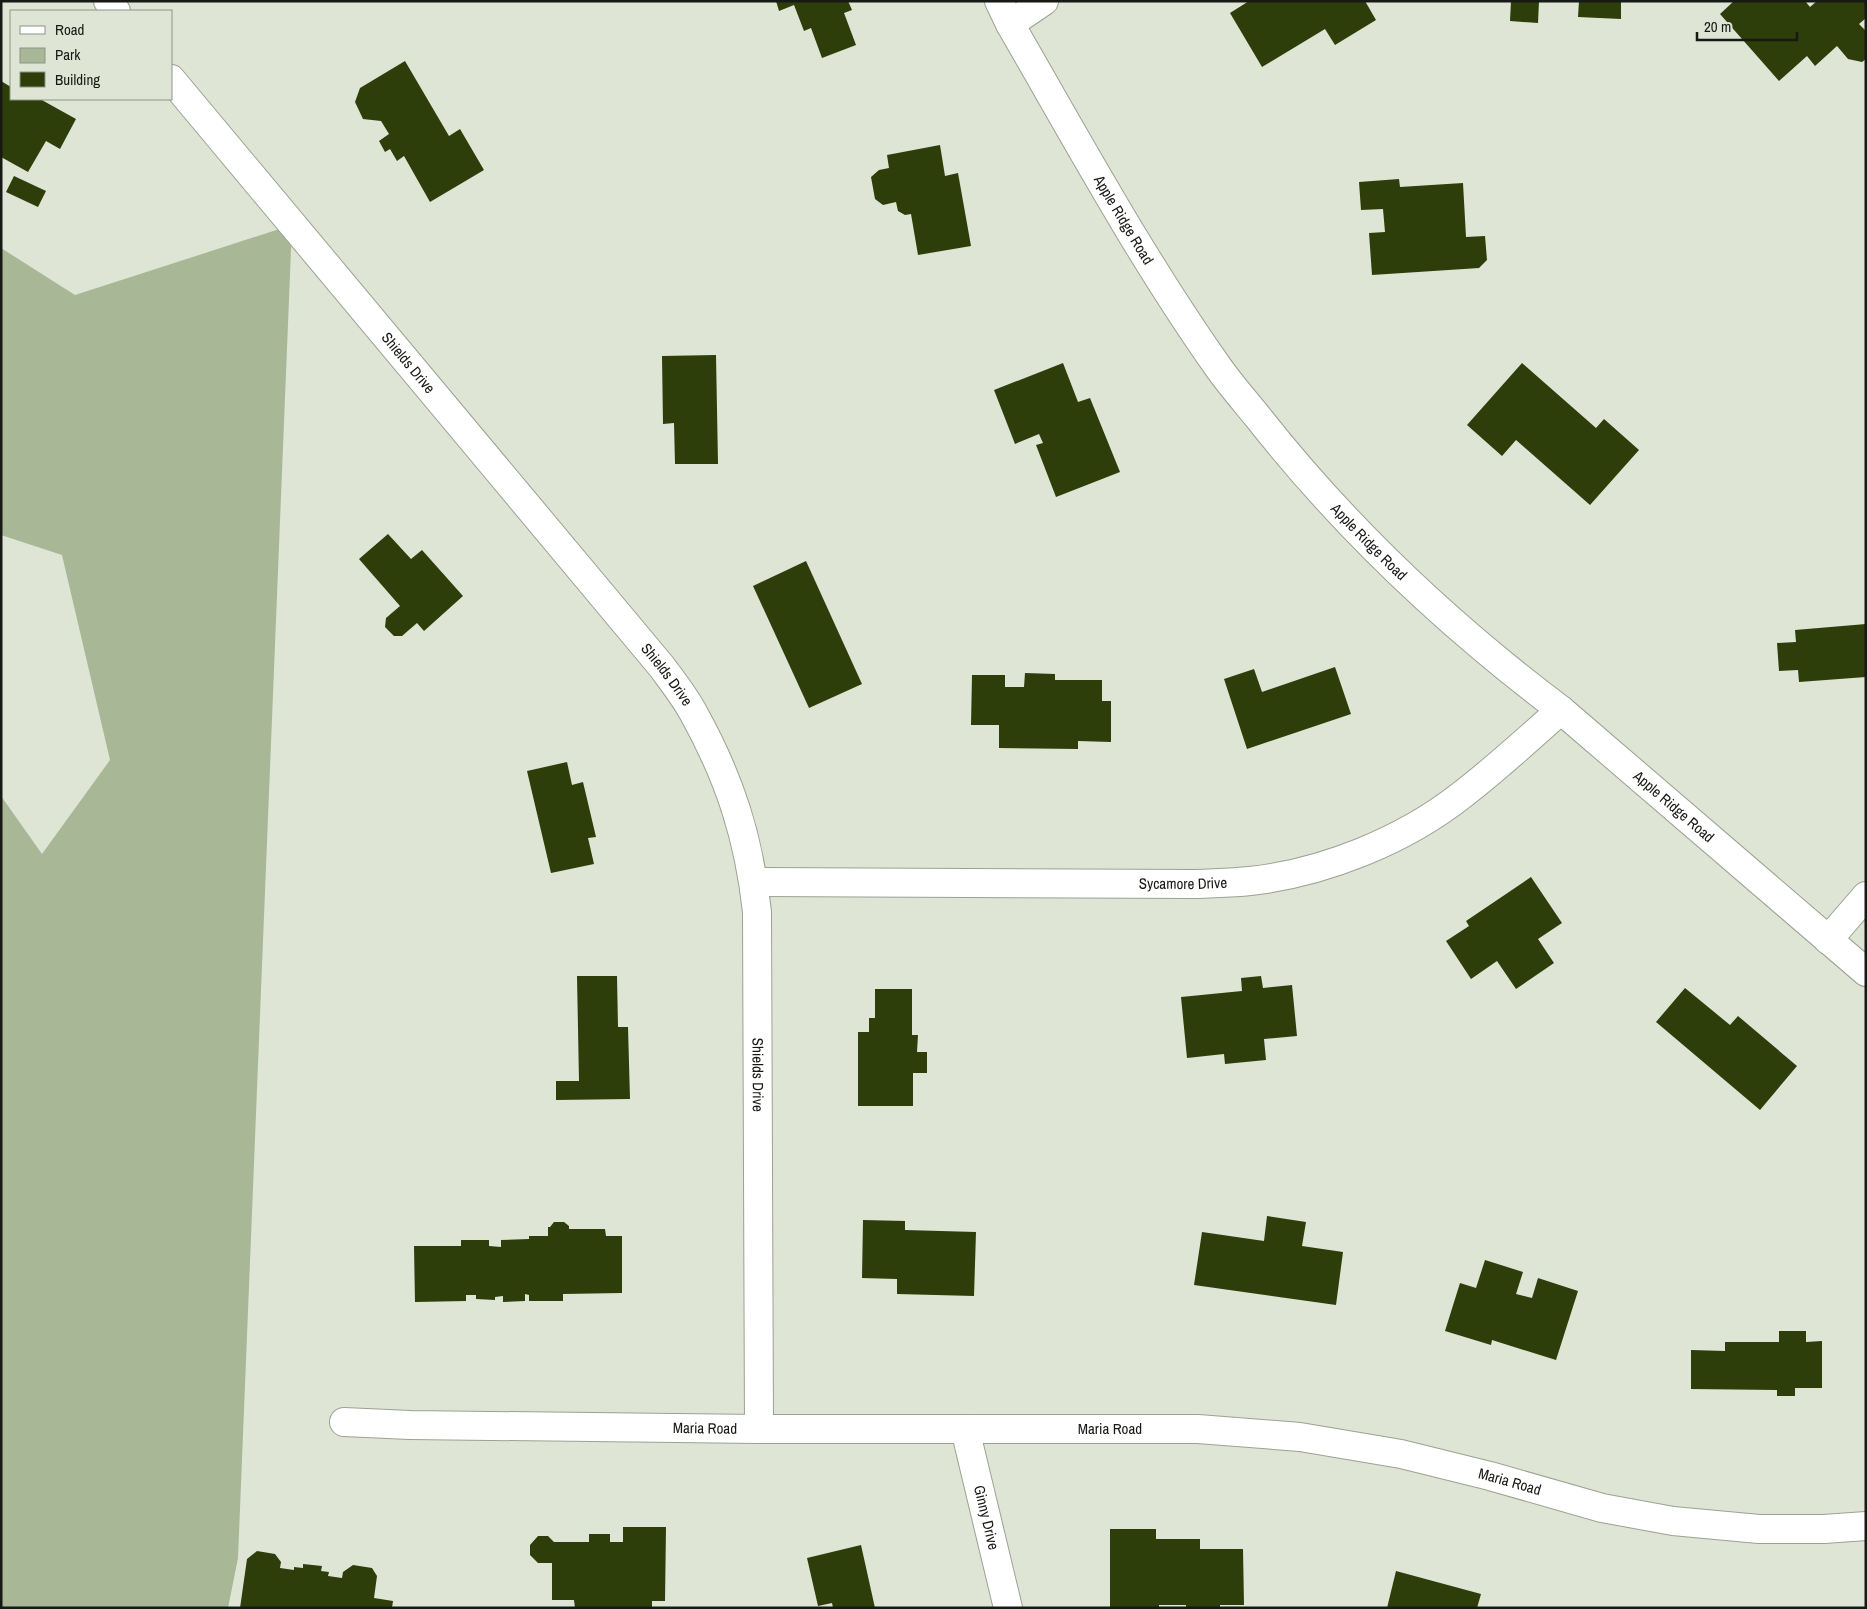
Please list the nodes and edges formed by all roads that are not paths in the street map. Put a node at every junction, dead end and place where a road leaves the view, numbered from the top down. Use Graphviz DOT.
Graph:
graph roads {
  1 [pos="1044,1"];
  2 [pos="1004,13"];
  3 [pos="172,80"];
  4 [pos="1561,710"];
  5 [pos="754,882"];
  6 [pos="1866,896"];
  7 [pos="1828,940"];
  8 [pos="1866,972"];
  9 [pos="344,1422"];
  10 [pos="759,1429"];
  11 [pos="966,1429"];
  12 [pos="1866,1526"];
  13 [pos="1008,1608"];
  1 -- 2 [label="street"];
  2 -- 4 [label="street, Apple Ridge Road"];
  3 -- 5 [label="street, Shields Drive"];
  4 -- 5 [label="street, Sycamore Drive"];
  4 -- 7 [label="street, Apple Ridge Road"];
  5 -- 10 [label="street, Shields Drive"];
  6 -- 7 [label="street"];
  7 -- 8 [label="street, Apple Ridge Road"];
  9 -- 10 [label="street, Maria Road"];
  10 -- 11 [label="street, Maria Road"];
  11 -- 12 [label="street, Maria Road"];
  11 -- 13 [label="street, Ginny Drive"];
}
